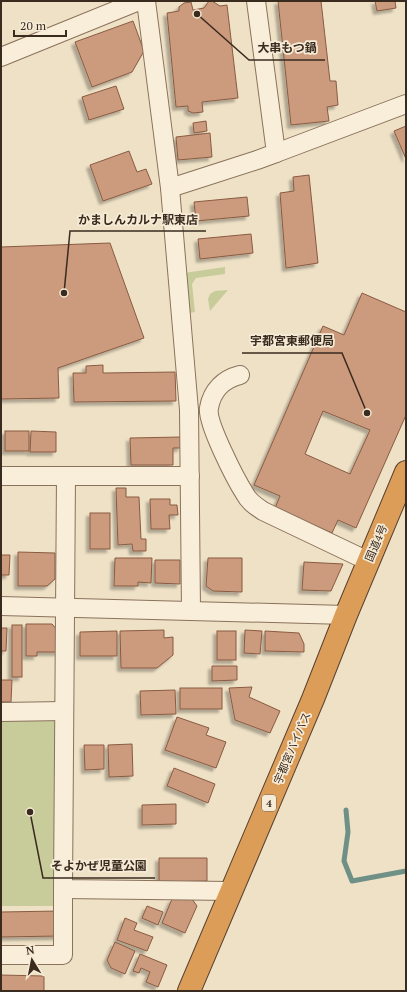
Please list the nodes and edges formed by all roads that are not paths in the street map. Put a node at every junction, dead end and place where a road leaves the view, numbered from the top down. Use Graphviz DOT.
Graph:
graph roads {
  1 [pos="139,1"];
  2 [pos="146,1"];
  3 [pos="256,1"];
  4 [pos="1,57"];
  5 [pos="406,104"];
  6 [pos="276,153"];
  7 [pos="170,188"];
  8 [pos="240,375"];
  9 [pos="406,472"];
  10 [pos="1,476"];
  11 [pos="66,476"];
  12 [pos="190,476"];
  13 [pos="368,561"];
  14 [pos="1,606"];
  15 [pos="65,608"];
  16 [pos="191,610"];
  17 [pos="346,615"];
  18 [pos="64,711"];
  19 [pos="1,712"];
  20 [pos="62,889"];
  21 [pos="231,891"];
  22 [pos="1,955"];
  23 [pos="189,991"];
  1 -- 4 [label="street"];
  2 -- 7 [label="street"];
  3 -- 6 [label="street"];
  5 -- 6 [label="street"];
  6 -- 7 [label="street"];
  7 -- 12 [label="street"];
  8 -- 13 [label="street"];
  9 -- 13 [label="highway, 国道4号 / 4"];
  10 -- 11 [label="street"];
  11 -- 12 [label="street"];
  11 -- 15 [label="street"];
  12 -- 16 [label="street"];
  13 -- 17 [label="highway, 国道4号 / 4"];
  14 -- 15 [label="street"];
  15 -- 16 [label="street"];
  15 -- 18 [label="street"];
  16 -- 17 [label="street"];
  17 -- 21 [label="highway, 宇都宮バイパス / 4"];
  18 -- 19 [label="street"];
  18 -- 20 [label="street"];
  20 -- 21 [label="street"];
  20 -- 22 [label="street"];
  21 -- 23 [label="highway, 宇都宮バイパス / 4"];
}
